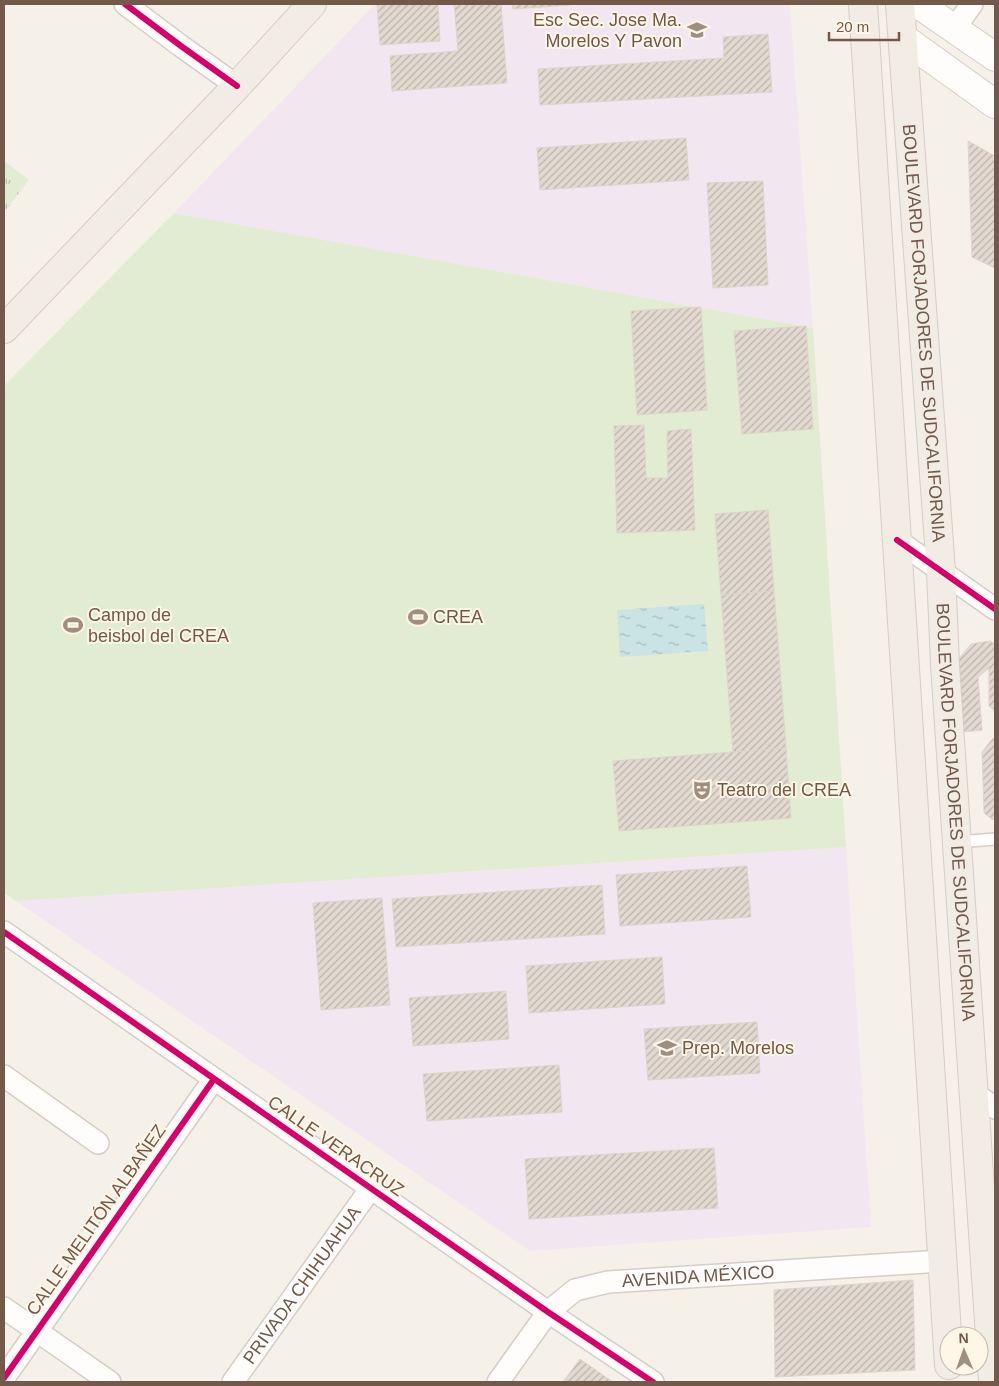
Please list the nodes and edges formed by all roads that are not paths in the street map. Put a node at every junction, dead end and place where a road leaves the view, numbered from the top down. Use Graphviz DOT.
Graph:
graph roads {
  1 [pos="125,4"];
  2 [pos="312,4"];
  3 [pos="900,4"];
  4 [pos="918,4"];
  5 [pos="972,4"];
  6 [pos="861,5"];
  7 [pos="954,29"];
  8 [pos="903,38"];
  9 [pos="995,57"];
  10 [pos="237,86"];
  11 [pos="995,104"];
  12 [pos="4,328"];
  13 [pos="897,540"];
  14 [pos="941,571"];
  15 [pos="995,609"];
  16 [pos="995,839"];
  17 [pos="957,842"];
  18 [pos="4,932"];
  19 [pos="4,1076"];
  20 [pos="214,1079"];
  21 [pos="985,1101"];
  22 [pos="98,1142"];
  23 [pos="371,1188"];
  24 [pos="942,1262"];
  25 [pos="992,1306"];
  26 [pos="4,1308"];
  27 [pos="548,1312"];
  28 [pos="946,1326"];
  29 [pos="37,1331"];
  30 [pos="4,1378"];
  31 [pos="110,1382"];
  32 [pos="233,1382"];
  33 [pos="498,1382"];
  34 [pos="652,1382"];
  35 [pos="993,1382"];
  1 -- 10 [label="street"];
  2 -- 10 [label="main road"];
  3 -- 8 [label="main road, BOULEVARD FORJADORES DE SUDCALIFORNIA"];
  4 -- 7 [label="main road"];
  5 -- 7 [label="street"];
  6 -- 8 [label="main road"];
  6 -- 13 [label="main road"];
  7 -- 9 [label="main road"];
  8 -- 11 [label="main road"];
  8 -- 14 [label="main road, BOULEVARD FORJADORES DE SUDCALIFORNIA"];
  10 -- 12 [label="main road"];
  13 -- 14 [label="street"];
  13 -- 24 [label="main road"];
  14 -- 15 [label="street"];
  14 -- 17 [label="main road, BOULEVARD FORJADORES DE SUDCALIFORNIA"];
  16 -- 17 [label="lane"];
  17 -- 21 [label="main road, BOULEVARD FORJADORES DE SUDCALIFORNIA"];
  18 -- 20 [label="street, CALLE VERACRUZ"];
  19 -- 22 [label="street"];
  20 -- 23 [label="street, CALLE VERACRUZ"];
  20 -- 29 [label="street, CALLE MELITÓN ALBAÑEZ"];
  21 -- 25 [label="main road, BOULEVARD FORJADORES DE SUDCALIFORNIA"];
  23 -- 27 [label="street, CALLE VERACRUZ"];
  23 -- 32 [label="street, PRIVADA CHIHUAHUA"];
  24 -- 27 [label="street, AVENIDA MÉXICO"];
  24 -- 28 [label="main road"];
  25 -- 35 [label="main road, BOULEVARD FORJADORES DE SUDCALIFORNIA"];
  26 -- 29 [label="street"];
  27 -- 33 [label="street, AVENIDA MÉXICO"];
  27 -- 34 [label="street, CALLE VERACRUZ"];
  29 -- 30 [label="street, CALLE MELITÓN ALBAÑEZ"];
  29 -- 31 [label="street"];
}
